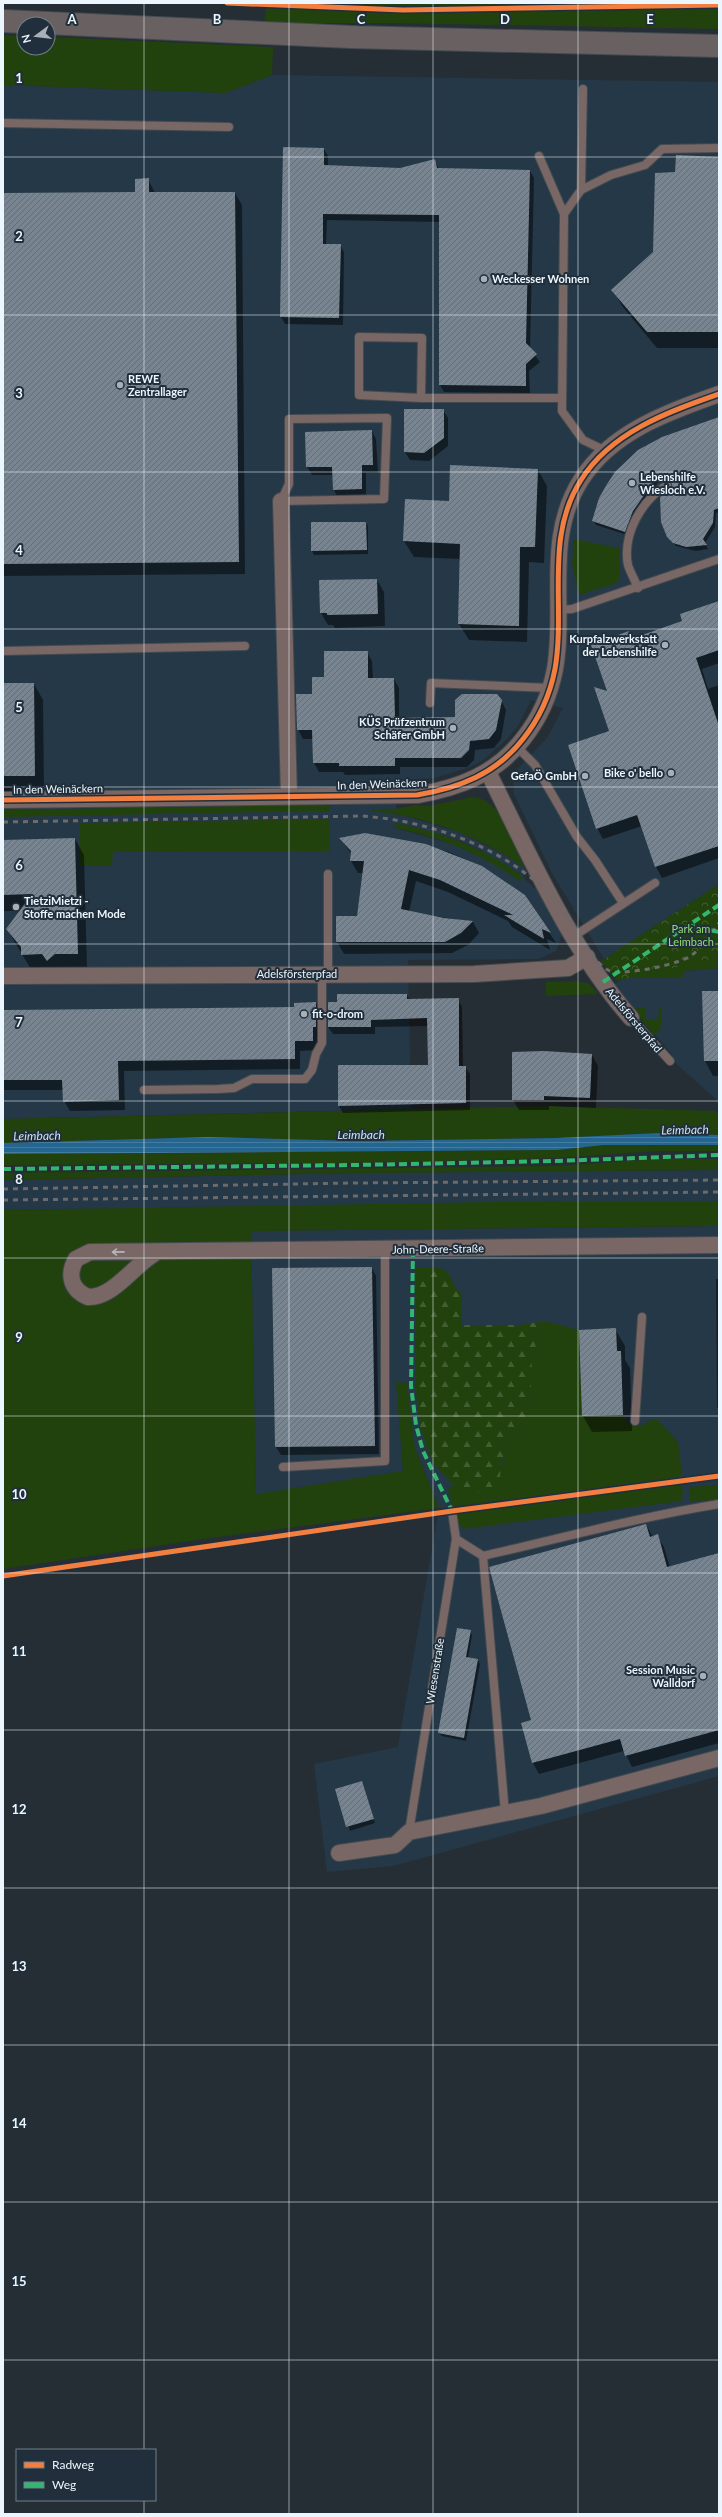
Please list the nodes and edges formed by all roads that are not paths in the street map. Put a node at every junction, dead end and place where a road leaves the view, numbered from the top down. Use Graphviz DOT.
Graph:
graph roads {
  1 [pos="3,21"];
  2 [pos="719,46"];
  3 [pos="583,89"];
  4 [pos="3,123"];
  5 [pos="229,127"];
  6 [pos="719,148"];
  7 [pos="539,156"];
  8 [pos="581,190"];
  9 [pos="564,214"];
  10 [pos="719,394"];
  11 [pos="421,398"];
  12 [pos="561,398"];
  13 [pos="606,451"];
  14 [pos="667,485"];
  15 [pos="281,500"];
  16 [pos="719,560"];
  17 [pos="638,588"];
  18 [pos="557,610"];
  19 [pos="245,646"];
  20 [pos="3,651"];
  21 [pos="551,688"];
  22 [pos="430,704"];
  23 [pos="517,747"];
  24 [pos="488,772"];
  25 [pos="290,796"];
  26 [pos="3,800"];
  27 [pos="328,874"];
  28 [pos="655,883"];
  29 [pos="622,903"];
  30 [pos="574,936"];
  31 [pos="587,957"];
  32 [pos="325,974"];
  33 [pos="3,976"];
  34 [pos="631,1018"];
  35 [pos="670,1061"];
  36 [pos="144,1090"];
  37 [pos="719,1245"];
  38 [pos="385,1250"];
  39 [pos="157,1252"];
  40 [pos="642,1317"];
  41 [pos="635,1421"];
  42 [pos="283,1467"];
  43 [pos="719,1504"];
  44 [pos="452,1511"];
  45 [pos="456,1539"];
  46 [pos="483,1556"];
  47 [pos="719,1758"];
  48 [pos="505,1813"];
  49 [pos="409,1832"];
  50 [pos="339,1853"];
  1 -- 2 [label="main road"];
  3 -- 8 [label="lane"];
  4 -- 5 [label="lane"];
  6 -- 8 [label="lane"];
  7 -- 9 [label="lane"];
  8 -- 9 [label="lane"];
  9 -- 12 [label="lane"];
  10 -- 13 [label="street, In den Weinäckern"];
  11 -- 11 [label="lane"];
  11 -- 12 [label="lane"];
  12 -- 13 [label="lane"];
  13 -- 18 [label="street, In den Weinäckern"];
  14 -- 17 [label="lane"];
  15 -- 15 [label="lane"];
  15 -- 25 [label="street"];
  16 -- 17 [label="lane"];
  17 -- 18 [label="lane"];
  18 -- 21 [label="street, In den Weinäckern"];
  19 -- 20 [label="lane"];
  21 -- 22 [label="lane"];
  21 -- 23 [label="street, In den Weinäckern"];
  23 -- 24 [label="street, In den Weinäckern"];
  23 -- 29 [label="lane"];
  24 -- 25 [label="street, In den Weinäckern"];
  24 -- 30 [label="street, Adelsförsterpfad"];
  25 -- 26 [label="street, In den Weinäckern"];
  27 -- 32 [label="lane"];
  28 -- 29 [label="lane"];
  29 -- 30 [label="lane"];
  30 -- 31 [label="street, Adelsförsterpfad"];
  31 -- 32 [label="street, Adelsförsterpfad"];
  31 -- 34 [label="street, Adelsförsterpfad"];
  32 -- 33 [label="street, Adelsförsterpfad"];
  32 -- 36 [label="lane"];
  34 -- 35 [label="lane, Adelsförsterpfad"];
  37 -- 38 [label="street, John-Deere-Straße"];
  38 -- 39 [label="street, John-Deere-Straße"];
  38 -- 42 [label="lane"];
  39 -- 39 [label="street, John-Deere-Straße, one-way"];
  40 -- 41 [label="lane"];
  43 -- 46 [label="lane"];
  44 -- 45 [label="lane, Wiesenstraße"];
  45 -- 46 [label="lane"];
  45 -- 49 [label="lane, Wiesenstraße"];
  46 -- 48 [label="lane"];
  47 -- 48 [label="street"];
  48 -- 49 [label="street"];
  49 -- 50 [label="street"];
}
